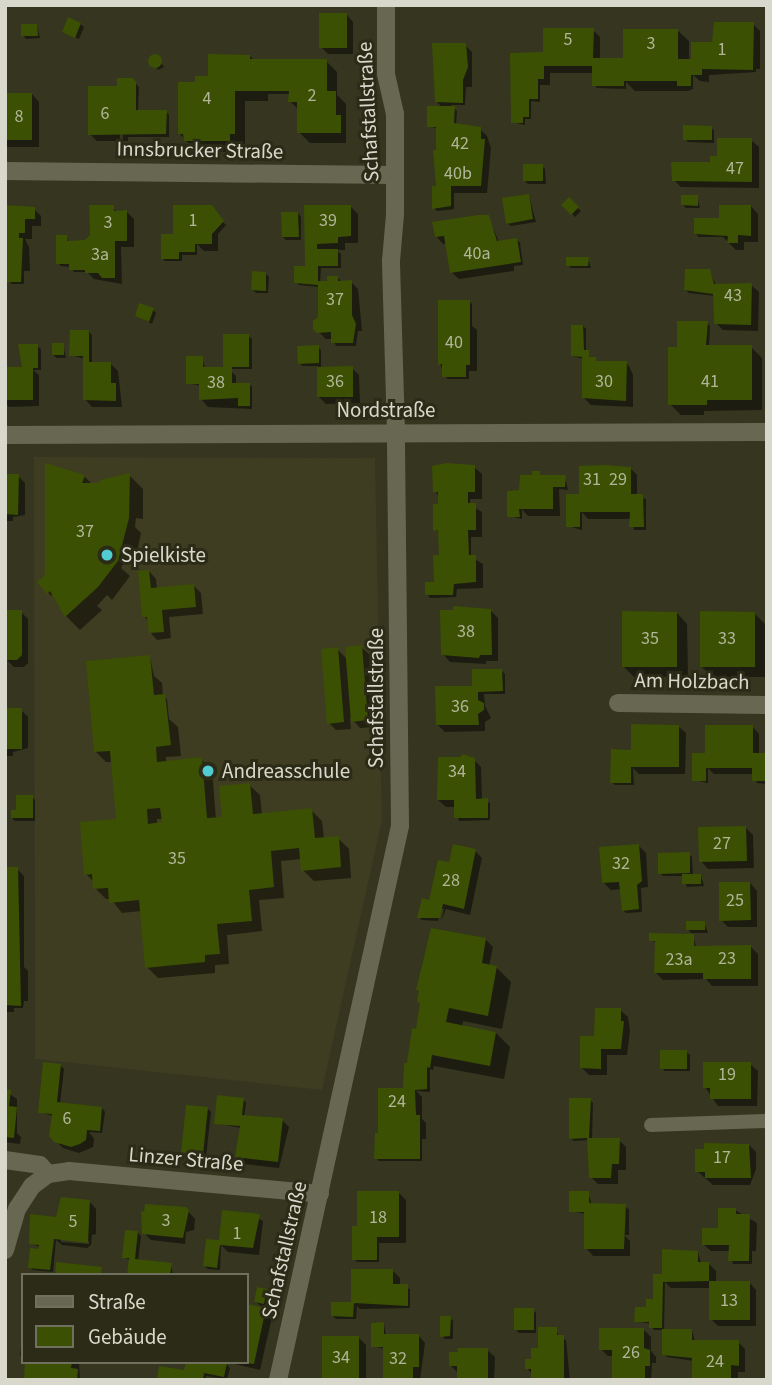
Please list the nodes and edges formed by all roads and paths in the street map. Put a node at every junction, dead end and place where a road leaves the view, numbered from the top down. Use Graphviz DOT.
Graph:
graph roads {
  1 [pos="386,5"];
  2 [pos="5,171"];
  3 [pos="395,175"];
  4 [pos="397,432"];
  5 [pos="767,432"];
  6 [pos="5,435"];
  7 [pos="618,703"];
  8 [pos="767,705"];
  9 [pos="767,1121"];
  10 [pos="651,1125"];
  11 [pos="5,1160"];
  12 [pos="48,1174"];
  13 [pos="320,1194"];
  14 [pos="5,1250"];
  15 [pos="278,1380"];
  1 -- 3 [label="street, Schafstallstraße"];
  2 -- 3 [label="street, Innsbrucker Straße"];
  3 -- 4 [label="street, Schafstallstraße"];
  4 -- 5 [label="street, Nordstraße"];
  4 -- 6 [label="street, Nordstraße"];
  4 -- 13 [label="street, Schafstallstraße"];
  7 -- 8 [label="street, Am Holzbach"];
  9 -- 10 [label="lane"];
  11 -- 12 [label="street, Linzer Straße"];
  12 -- 13 [label="street, Linzer Straße"];
  12 -- 14 [label="street"];
  13 -- 15 [label="street, Schafstallstraße"];
}
